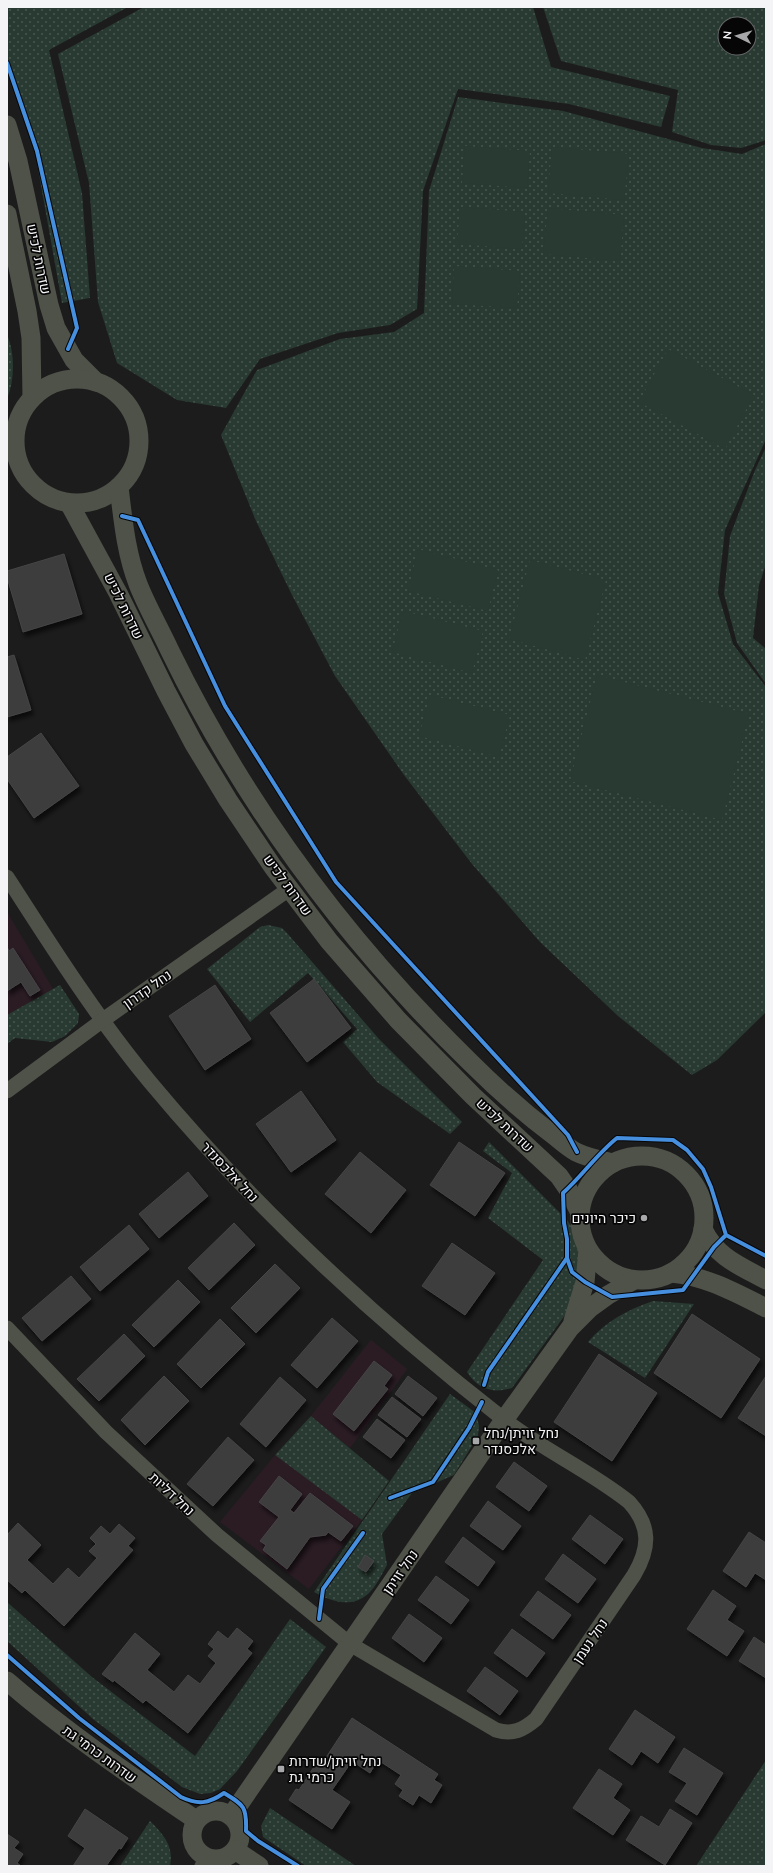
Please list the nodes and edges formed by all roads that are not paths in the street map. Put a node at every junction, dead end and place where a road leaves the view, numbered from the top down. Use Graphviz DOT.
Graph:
graph roads {
  1 [pos="7,125"];
  2 [pos="7,214"];
  3 [pos="96,382"];
  4 [pos="32,398"];
  5 [pos="11,448"];
  6 [pos="7,476"];
  7 [pos="28,479"];
  8 [pos="119,487"];
  9 [pos="69,503"];
  10 [pos="7,877"];
  11 [pos="289,889"];
  12 [pos="103,1020"];
  13 [pos="7,1091"];
  14 [pos="614,1163"];
  15 [pos="580,1213"];
  16 [pos="703,1229"];
  17 [pos="588,1250"];
  18 [pos="671,1273"];
  19 [pos="634,1280"];
  20 [pos="766,1280"];
  21 [pos="766,1308"];
  22 [pos="7,1328"];
  23 [pos="570,1328"];
  24 [pos="504,1420"];
  25 [pos="350,1644"];
  26 [pos="7,1682"];
  27 [pos="232,1816"];
  28 [pos="196,1820"];
  29 [pos="235,1850"];
  30 [pos="205,1862"];
  31 [pos="259,1866"];
  1 -- 3 [label="street, שדרות לכיש"];
  2 -- 4 [label="street, שדרות לכיש"];
  3 -- 4 [label="street"];
  3 -- 8 [label="street"];
  4 -- 5 [label="street"];
  5 -- 7 [label="street"];
  6 -- 7 [label="street"];
  7 -- 9 [label="street"];
  8 -- 9 [label="street"];
  8 -- 14 [label="street, שדרות לכיש"];
  9 -- 11 [label="street, שדרות לכיש"];
  10 -- 12 [label="street, נחל אלכסנדר"];
  11 -- 12 [label="street, נחל קדרון"];
  11 -- 15 [label="street, שדרות לכיש"];
  12 -- 13 [label="street, נחל קדרון"];
  12 -- 24 [label="street, נחל אלכסנדר"];
  14 -- 15 [label="street"];
  14 -- 16 [label="street"];
  15 -- 17 [label="street"];
  16 -- 18 [label="street"];
  16 -- 20 [label="street"];
  17 -- 19 [label="street"];
  17 -- 23 [label="street, נחל זויתן"];
  18 -- 19 [label="street"];
  18 -- 21 [label="street"];
  19 -- 23 [label="street, נחל זויתן"];
  22 -- 25 [label="street, נחל דליות"];
  23 -- 24 [label="street, נחל זויתן"];
  24 -- 25 [label="street, נחל זויתן"];
  24 -- 25 [label="street, נחל נעמן"];
  25 -- 27 [label="street, נחל זויתן"];
  26 -- 28 [label="street, שדרות כרמי גת"];
  27 -- 28 [label="street"];
  27 -- 29 [label="street"];
  28 -- 30 [label="street"];
  29 -- 30 [label="street"];
  29 -- 31 [label="street"];
}
